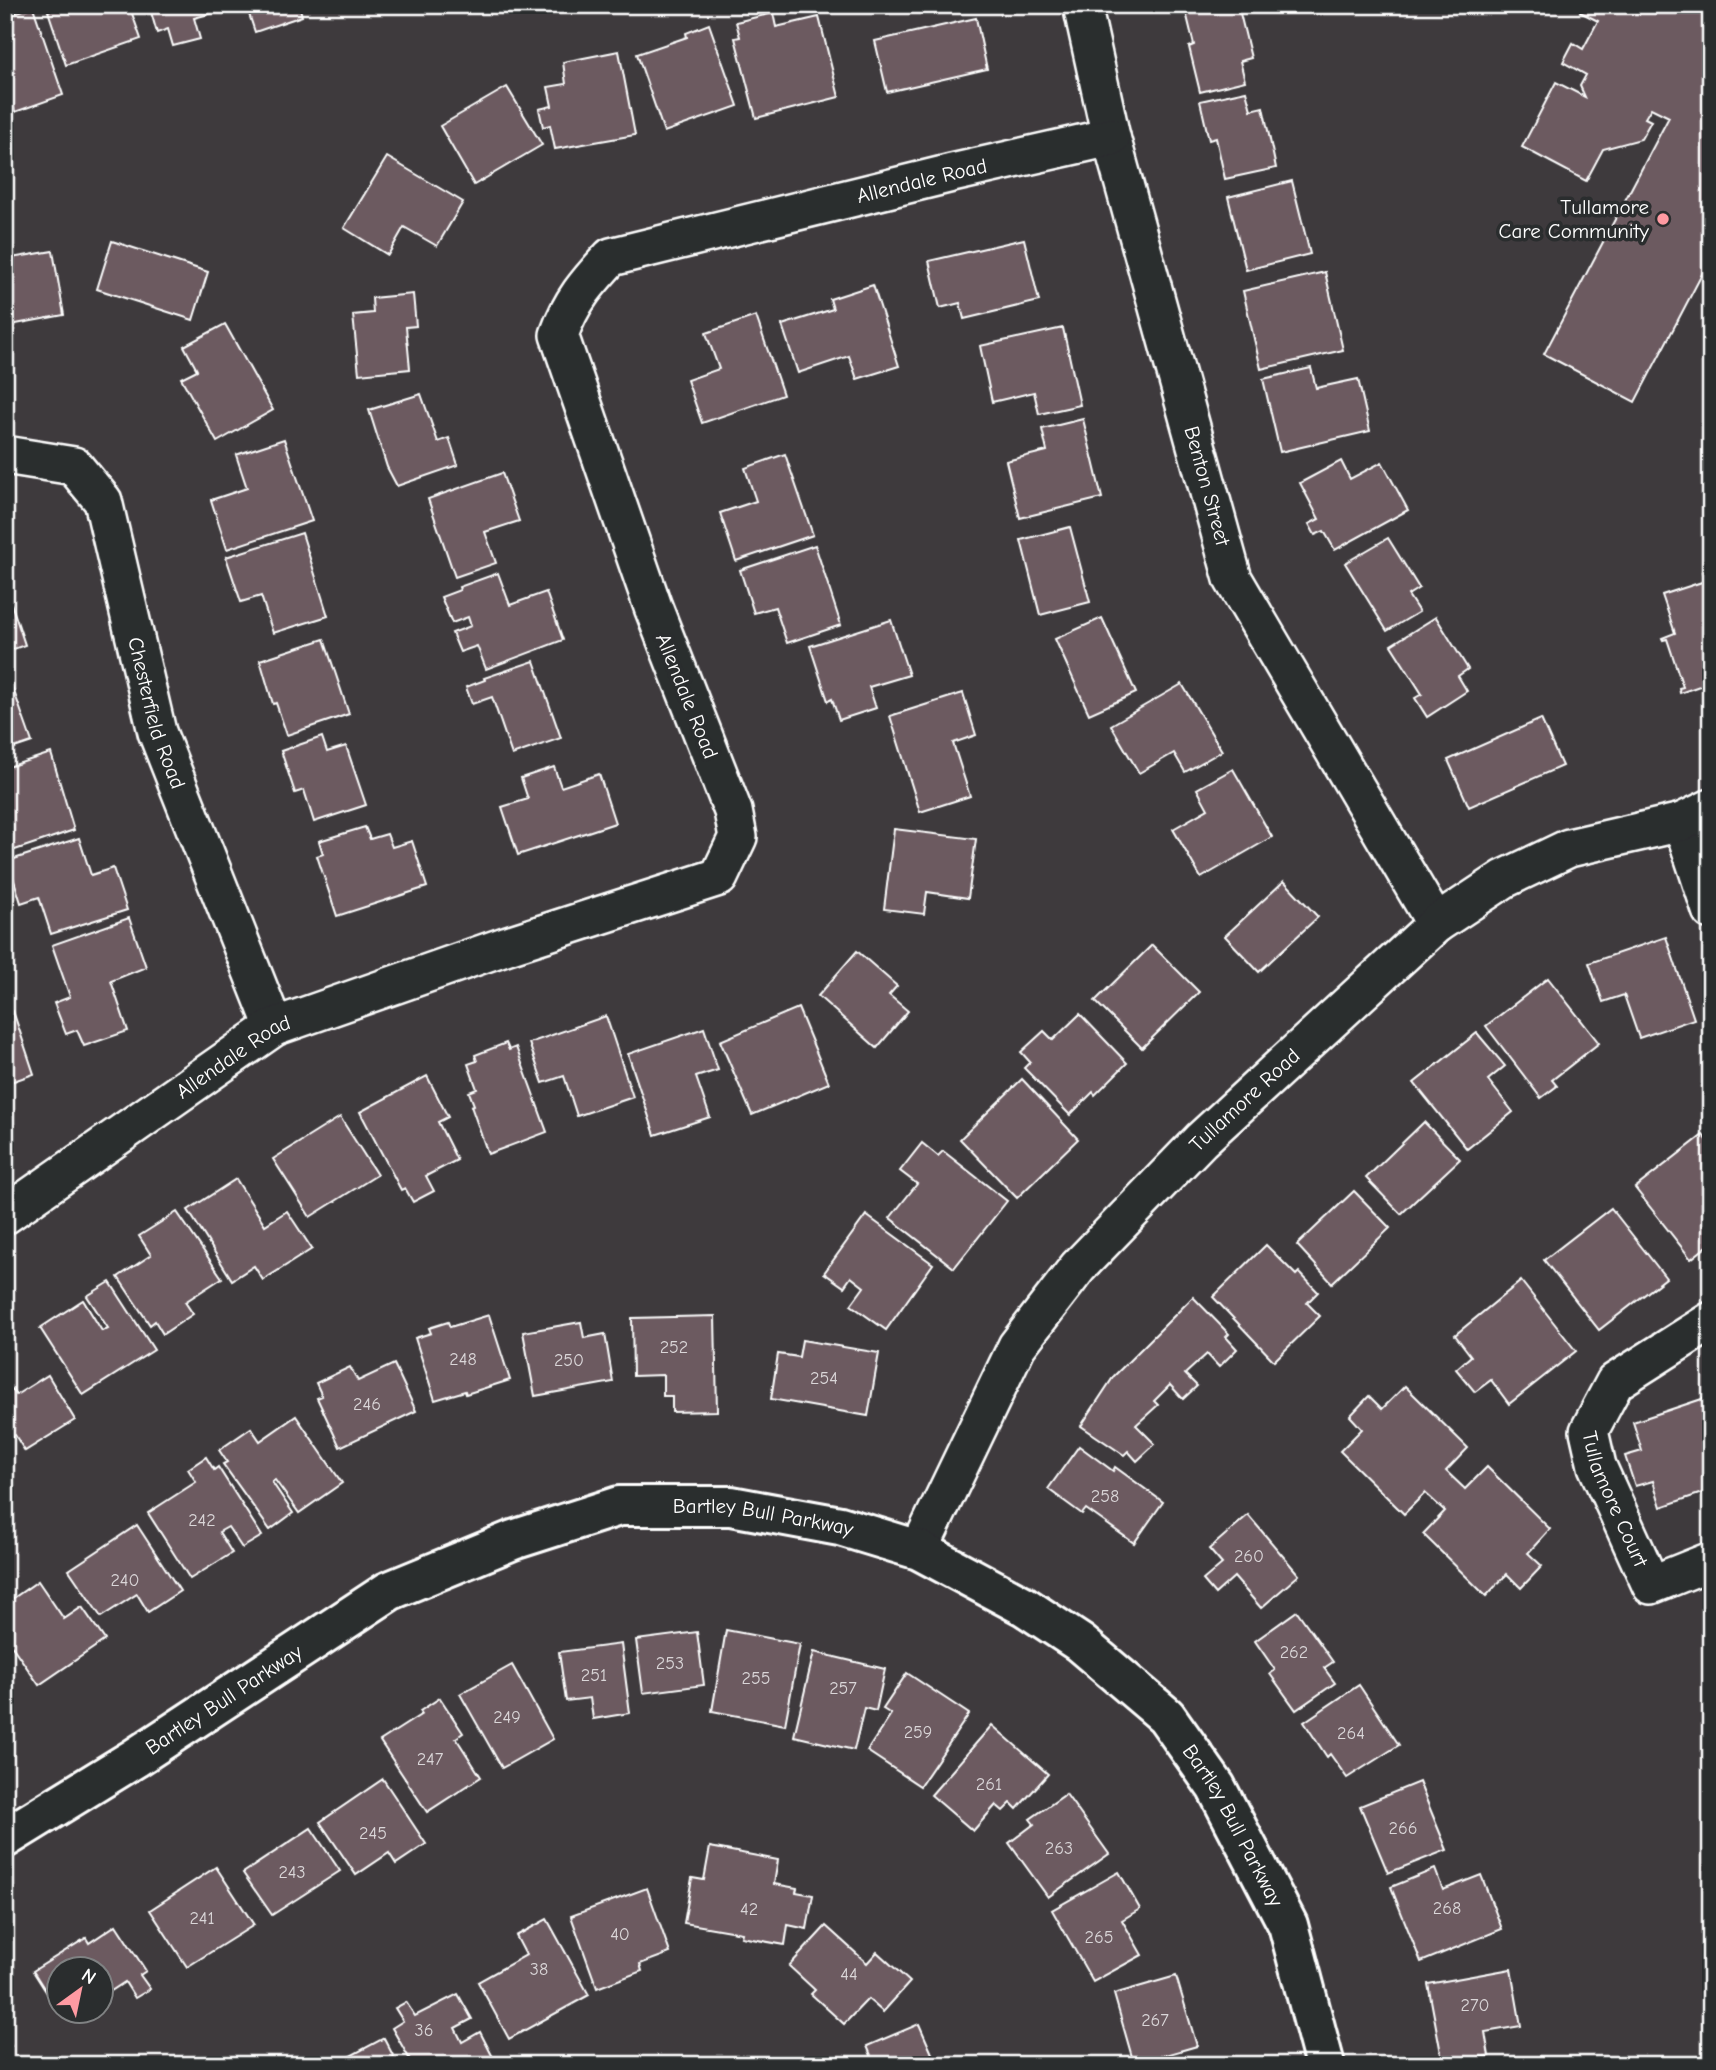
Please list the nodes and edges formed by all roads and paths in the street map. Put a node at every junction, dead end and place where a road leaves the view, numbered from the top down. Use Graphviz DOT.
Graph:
graph roads {
  1 [pos="1082,5"];
  2 [pos="1111,137"];
  3 [pos="5,455"];
  4 [pos="1696,815"];
  5 [pos="1711,910"];
  6 [pos="1436,924"];
  7 [pos="274,1027"];
  8 [pos="5,1215"];
  9 [pos="1711,1321"];
  10 [pos="919,1550"];
  11 [pos="1711,1561"];
  12 [pos="5,1838"];
  13 [pos="1325,2065"];
  1 -- 2 [label="street, Benton Street"];
  2 -- 6 [label="street, Benton Street"];
  2 -- 7 [label="street, Allendale Road"];
  3 -- 7 [label="street, Chesterfield Road"];
  4 -- 5 [label="street"];
  4 -- 6 [label="street, Tullamore Road"];
  6 -- 10 [label="street, Tullamore Road"];
  7 -- 8 [label="street, Allendale Road"];
  9 -- 11 [label="street, Tullamore Court"];
  10 -- 12 [label="street, Bartley Bull Parkway"];
  10 -- 13 [label="street, Bartley Bull Parkway"];
}
